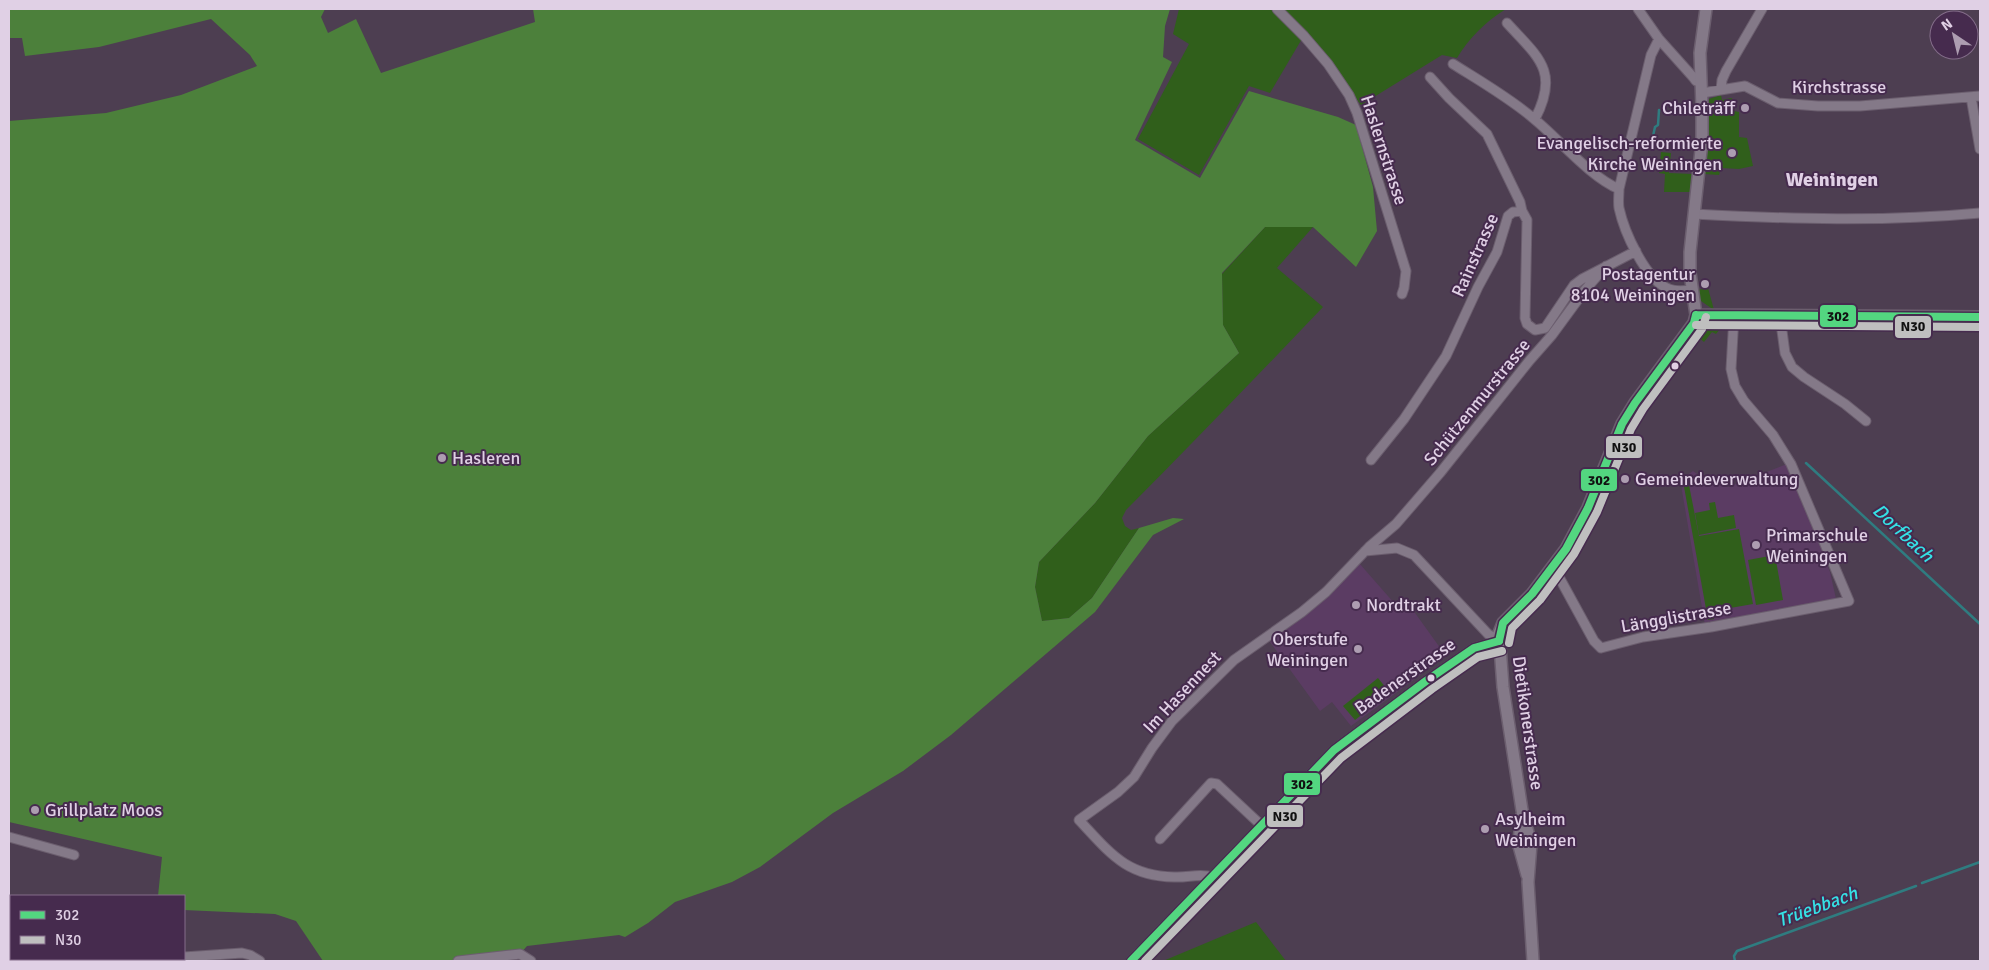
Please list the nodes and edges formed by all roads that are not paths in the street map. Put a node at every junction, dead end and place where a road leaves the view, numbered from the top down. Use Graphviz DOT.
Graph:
graph roads {
  1 [pos="1277,9"];
  2 [pos="1638,9"];
  3 [pos="1706,9"];
  4 [pos="1761,9"];
  5 [pos="1507,23"];
  6 [pos="1659,39"];
  7 [pos="1453,64"];
  8 [pos="1430,77"];
  9 [pos="1700,81"];
  10 [pos="1721,90"];
  11 [pos="1702,93"];
  12 [pos="1975,96"];
  13 [pos="1535,119"];
  14 [pos="1980,150"];
  15 [pos="1620,188"];
  16 [pos="1522,211"];
  17 [pos="1694,214"];
  18 [pos="1980,214"];
  19 [pos="1636,251"];
  20 [pos="1606,266"];
  21 [pos="1692,290"];
  22 [pos="1402,294"];
  23 [pos="1696,315"];
  24 [pos="1734,316"];
  25 [pos="1780,316"];
  26 [pos="1980,317"];
  27 [pos="1866,421"];
  28 [pos="1371,460"];
  29 [pos="1365,551"];
  30 [pos="1552,570"];
  31 [pos="1499,641"];
  32 [pos="1261,825"];
  33 [pos="9,837"];
  34 [pos="1160,839"];
  35 [pos="74,855"];
  36 [pos="1212,878"];
  37 [pos="185,957"];
  38 [pos="260,961"];
  39 [pos="458,961"];
  40 [pos="531,961"];
  41 [pos="1131,961"];
  42 [pos="1533,961"];
  1 -- 22 [label="street, Haslernstrasse"];
  2 -- 6 [label="street"];
  3 -- 9 [label="street"];
  4 -- 10 [label="street"];
  5 -- 13 [label="street"];
  6 -- 9 [label="street"];
  6 -- 15 [label="street"];
  7 -- 13 [label="street"];
  8 -- 16 [label="street"];
  9 -- 11 [label="street"];
  10 -- 11 [label="street, Kirchstrasse"];
  10 -- 12 [label="street, Kirchstrasse"];
  11 -- 17 [label="street"];
  12 -- 14 [label="street"];
  13 -- 15 [label="street"];
  15 -- 19 [label="street"];
  16 -- 20 [label="street, Rainstrasse"];
  16 -- 28 [label="street, Rainstrasse"];
  17 -- 18 [label="street"];
  17 -- 21 [label="street"];
  19 -- 20 [label="street, Rainstrasse"];
  19 -- 21 [label="street"];
  20 -- 29 [label="street, Schützenmurstrasse"];
  21 -- 23 [label="street"];
  23 -- 24 [label="street"];
  23 -- 30 [label="street"];
  24 -- 25 [label="street"];
  24 -- 30 [label="street, Längglistrasse"];
  25 -- 26 [label="street"];
  25 -- 27 [label="street"];
  29 -- 31 [label="street"];
  29 -- 36 [label="street, Im Hasennest"];
  30 -- 31 [label="street"];
  31 -- 32 [label="street, Badenerstrasse"];
  31 -- 42 [label="street, Dietikonerstrasse"];
  32 -- 34 [label="street"];
  32 -- 36 [label="street, Badenerstrasse"];
  33 -- 35 [label="street"];
  36 -- 41 [label="street, Badenerstrasse"];
  37 -- 38 [label="street"];
  39 -- 40 [label="street"];
}
